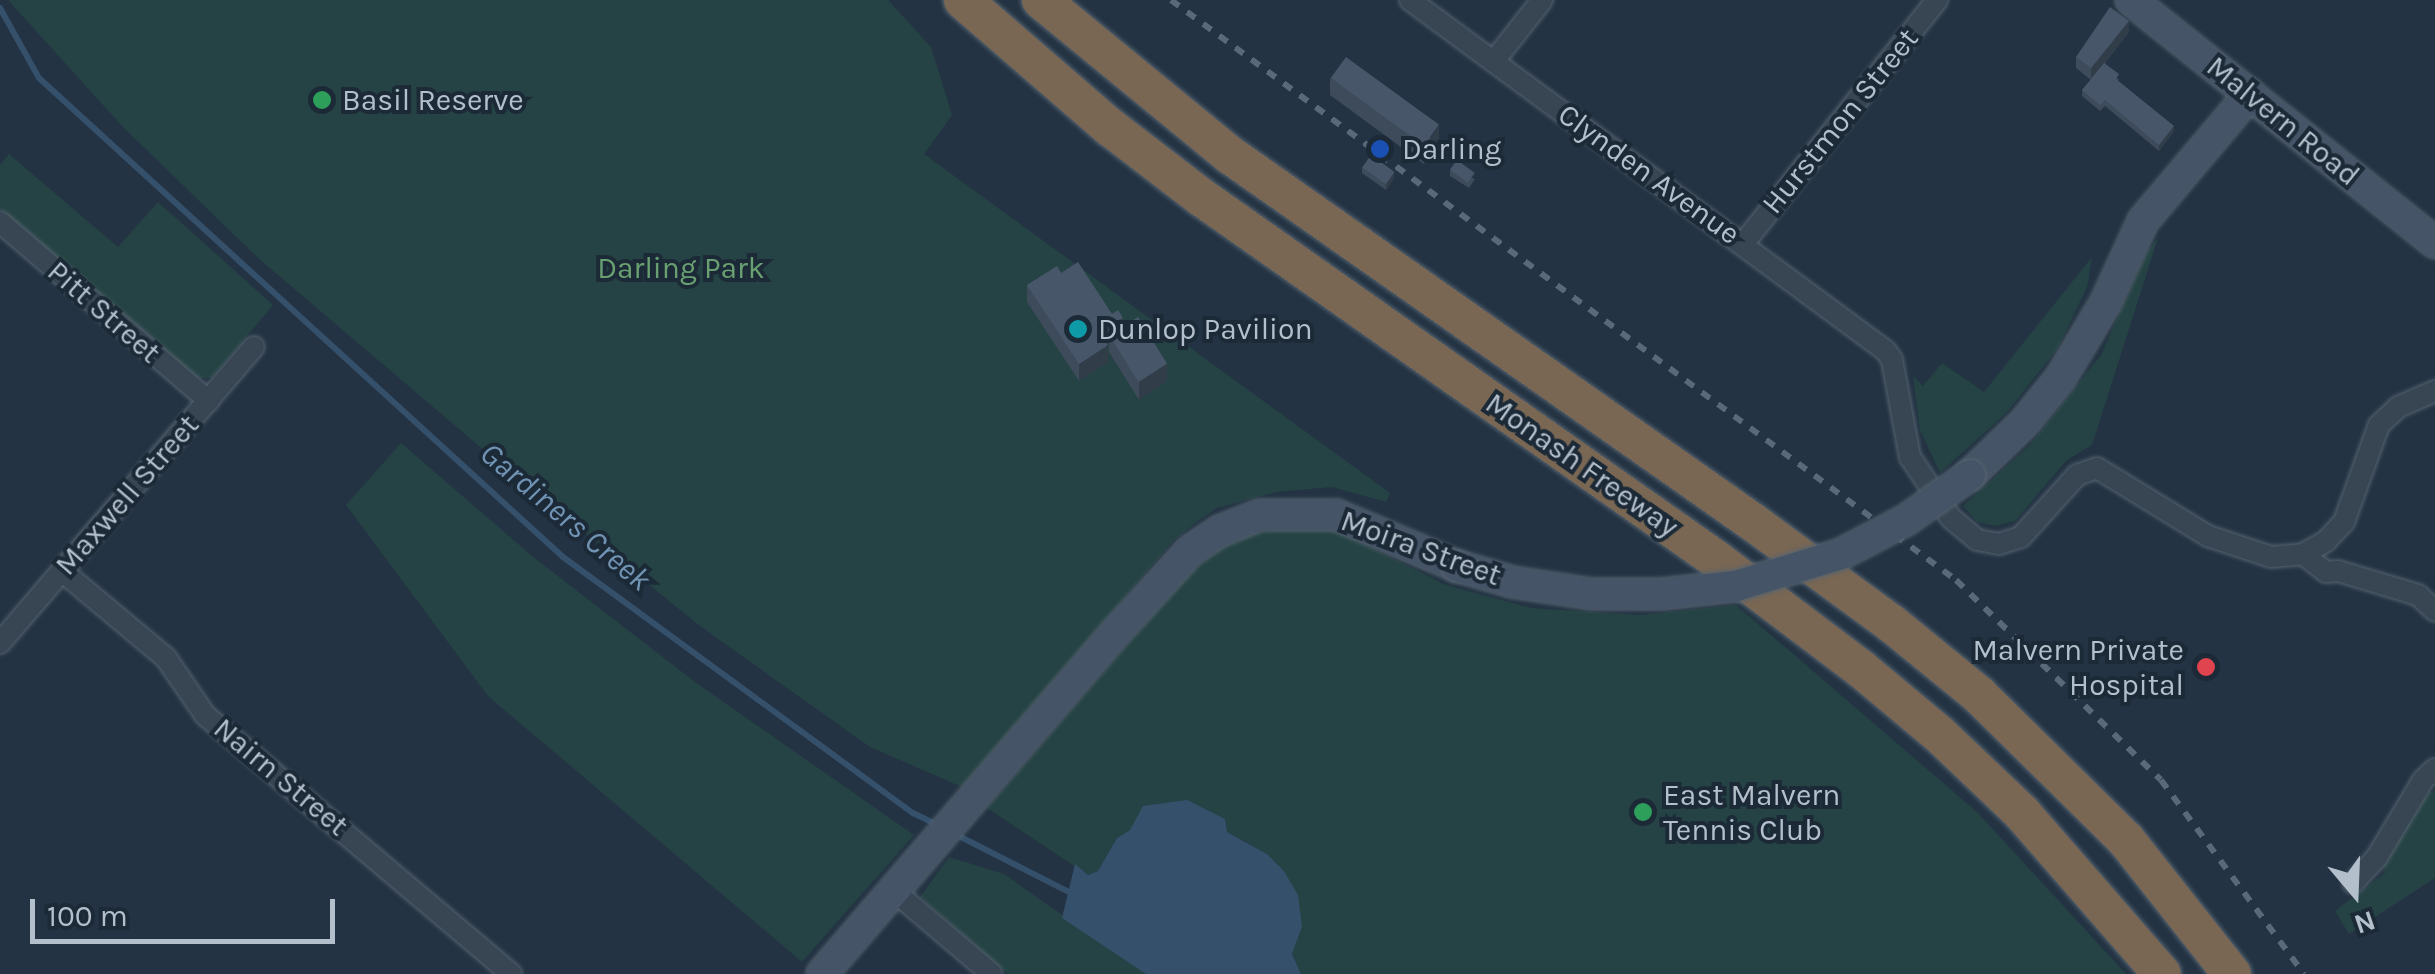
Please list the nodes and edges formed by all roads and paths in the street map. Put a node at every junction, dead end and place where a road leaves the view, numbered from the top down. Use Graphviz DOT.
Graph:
graph roads {
  1 [pos="963,0"];
  2 [pos="1040,0"];
  3 [pos="1410,0"];
  4 [pos="1542,0"];
  5 [pos="1937,0"];
  6 [pos="2131,0"];
  7 [pos="1494,61"];
  8 [pos="2250,94"];
  9 [pos="0,222"];
  10 [pos="2435,243"];
  11 [pos="1743,244"];
  12 [pos="254,347"];
  13 [pos="2435,390"];
  14 [pos="209,401"];
  15 [pos="2333,536"];
  16 [pos="2303,554"];
  17 [pos="62,571"];
  18 [pos="2338,571"];
  19 [pos="2435,611"];
  20 [pos="0,643"];
  21 [pos="2435,768"];
  22 [pos="2353,884"];
  23 [pos="894,891"];
  24 [pos="511,974"];
  25 [pos="822,974"];
  26 [pos="992,974"];
  27 [pos="2162,974"];
  28 [pos="2232,974"];
  1 -- 27 [label="highway, Monash Freeway"];
  2 -- 28 [label="highway, Monash Freeway"];
  3 -- 7 [label="street, Clynden Avenue"];
  4 -- 7 [label="street"];
  5 -- 11 [label="street, Hurstmon Street"];
  6 -- 8 [label="main road, Malvern Road"];
  7 -- 11 [label="street, Clynden Avenue"];
  8 -- 10 [label="main road, Malvern Road"];
  8 -- 23 [label="main road, Moira Street, bridge"];
  9 -- 14 [label="street, Pitt Street"];
  11 -- 16 [label="street, Clynden Avenue"];
  12 -- 14 [label="street, Maxwell Street"];
  13 -- 15 [label="street"];
  14 -- 17 [label="street, Maxwell Street"];
  15 -- 16 [label="street"];
  15 -- 18 [label="street"];
  16 -- 18 [label="street"];
  17 -- 20 [label="street, Maxwell Street"];
  17 -- 24 [label="street, Nairn Street"];
  18 -- 19 [label="street"];
  21 -- 22 [label="street"];
  23 -- 25 [label="main road, Moira Street"];
  23 -- 26 [label="street"];
}
